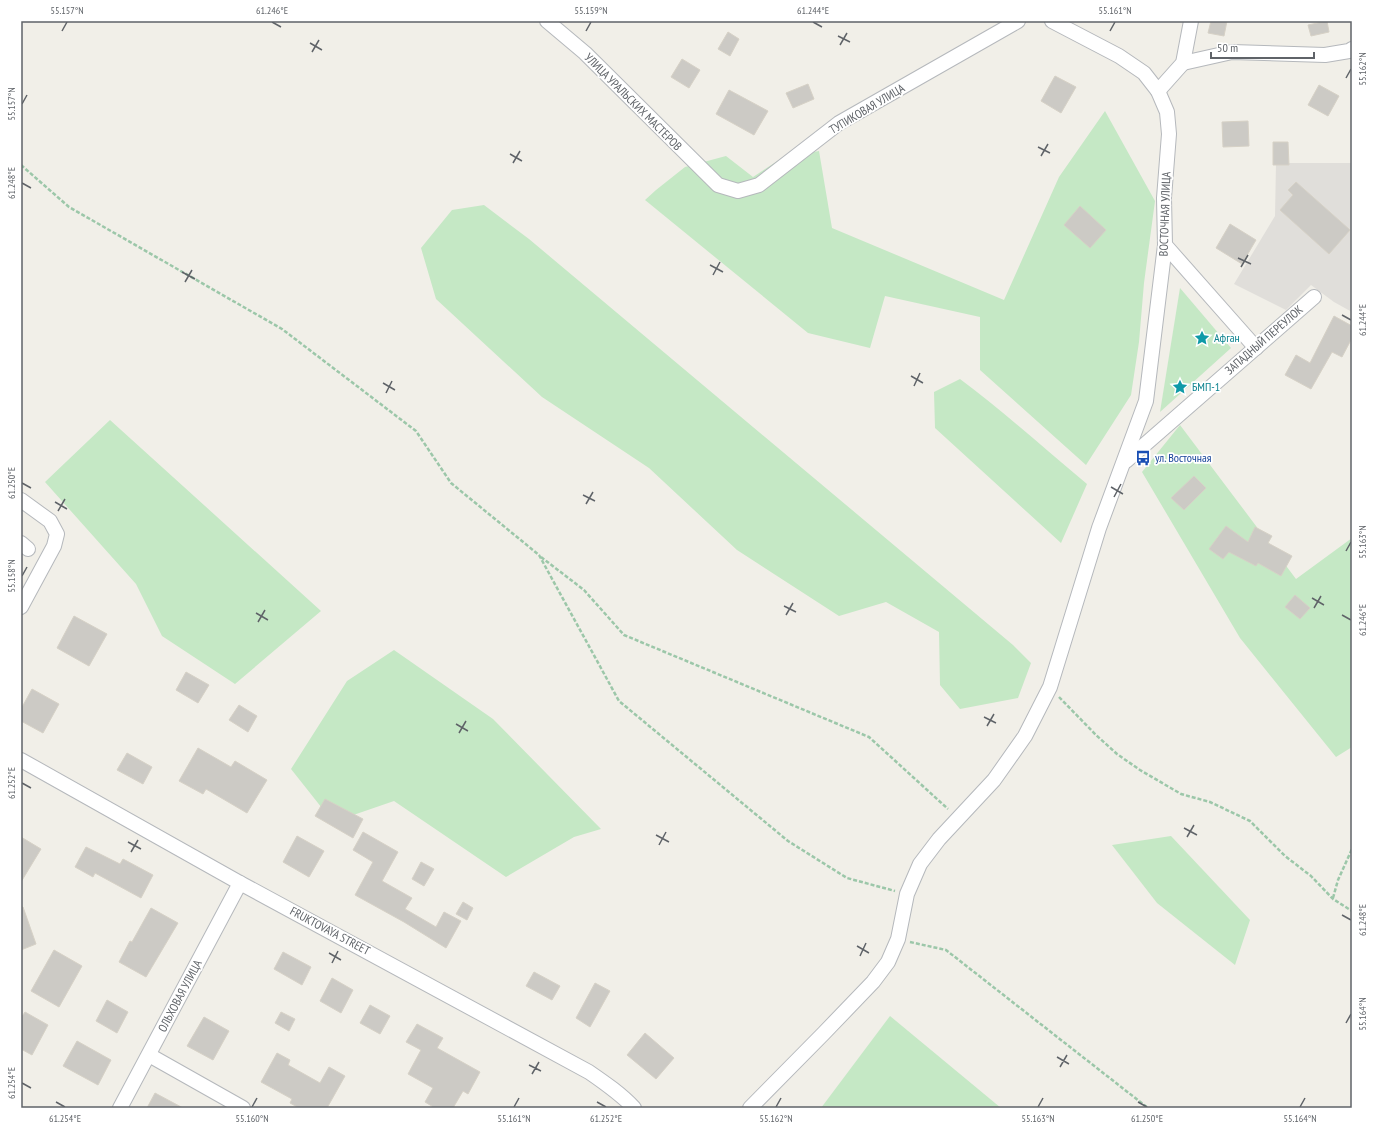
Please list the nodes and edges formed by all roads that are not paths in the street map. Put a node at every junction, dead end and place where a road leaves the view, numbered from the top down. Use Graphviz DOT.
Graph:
graph roads {
  1 [pos="547,21"];
  2 [pos="1018,21"];
  3 [pos="1052,21"];
  4 [pos="1191,21"];
  5 [pos="1352,49"];
  6 [pos="1183,63"];
  7 [pos="1158,91"];
  8 [pos="718,185"];
  9 [pos="1165,245"];
  10 [pos="1314,297"];
  11 [pos="1256,348"];
  12 [pos="1124,462"];
  13 [pos="21,500"];
  14 [pos="21,607"];
  15 [pos="21,760"];
  16 [pos="240,883"];
  17 [pos="149,1054"];
  18 [pos="120,1108"];
  19 [pos="243,1108"];
  20 [pos="634,1108"];
  21 [pos="750,1108"];
  1 -- 8 [label="street, УЛИЦА УРАЛЬСКИХ МАСТЕРОВ"];
  2 -- 8 [label="street, ТУПИКОВАЯ УЛИЦА"];
  3 -- 7 [label="street, ВОСТОЧНАЯ УЛИЦА"];
  4 -- 6 [label="street"];
  5 -- 6 [label="street"];
  6 -- 7 [label="street"];
  7 -- 9 [label="street, ВОСТОЧНАЯ УЛИЦА"];
  9 -- 11 [label="street"];
  9 -- 12 [label="street, ВОСТОЧНАЯ УЛИЦА"];
  10 -- 11 [label="street, ЗАПАДНЫЙ ПЕРЕУЛОК"];
  11 -- 12 [label="street, ЗАПАДНЫЙ ПЕРЕУЛОК"];
  12 -- 21 [label="street, ВОСТОЧНАЯ УЛИЦА"];
  13 -- 14 [label="street"];
  15 -- 16 [label="street, FRUKTOVAYA STREET"];
  16 -- 17 [label="street, ОЛЬХОВАЯ УЛИЦА"];
  16 -- 20 [label="street, FRUKTOVAYA STREET"];
  17 -- 18 [label="street, ОЛЬХОВАЯ УЛИЦА"];
  17 -- 19 [label="street"];
}
